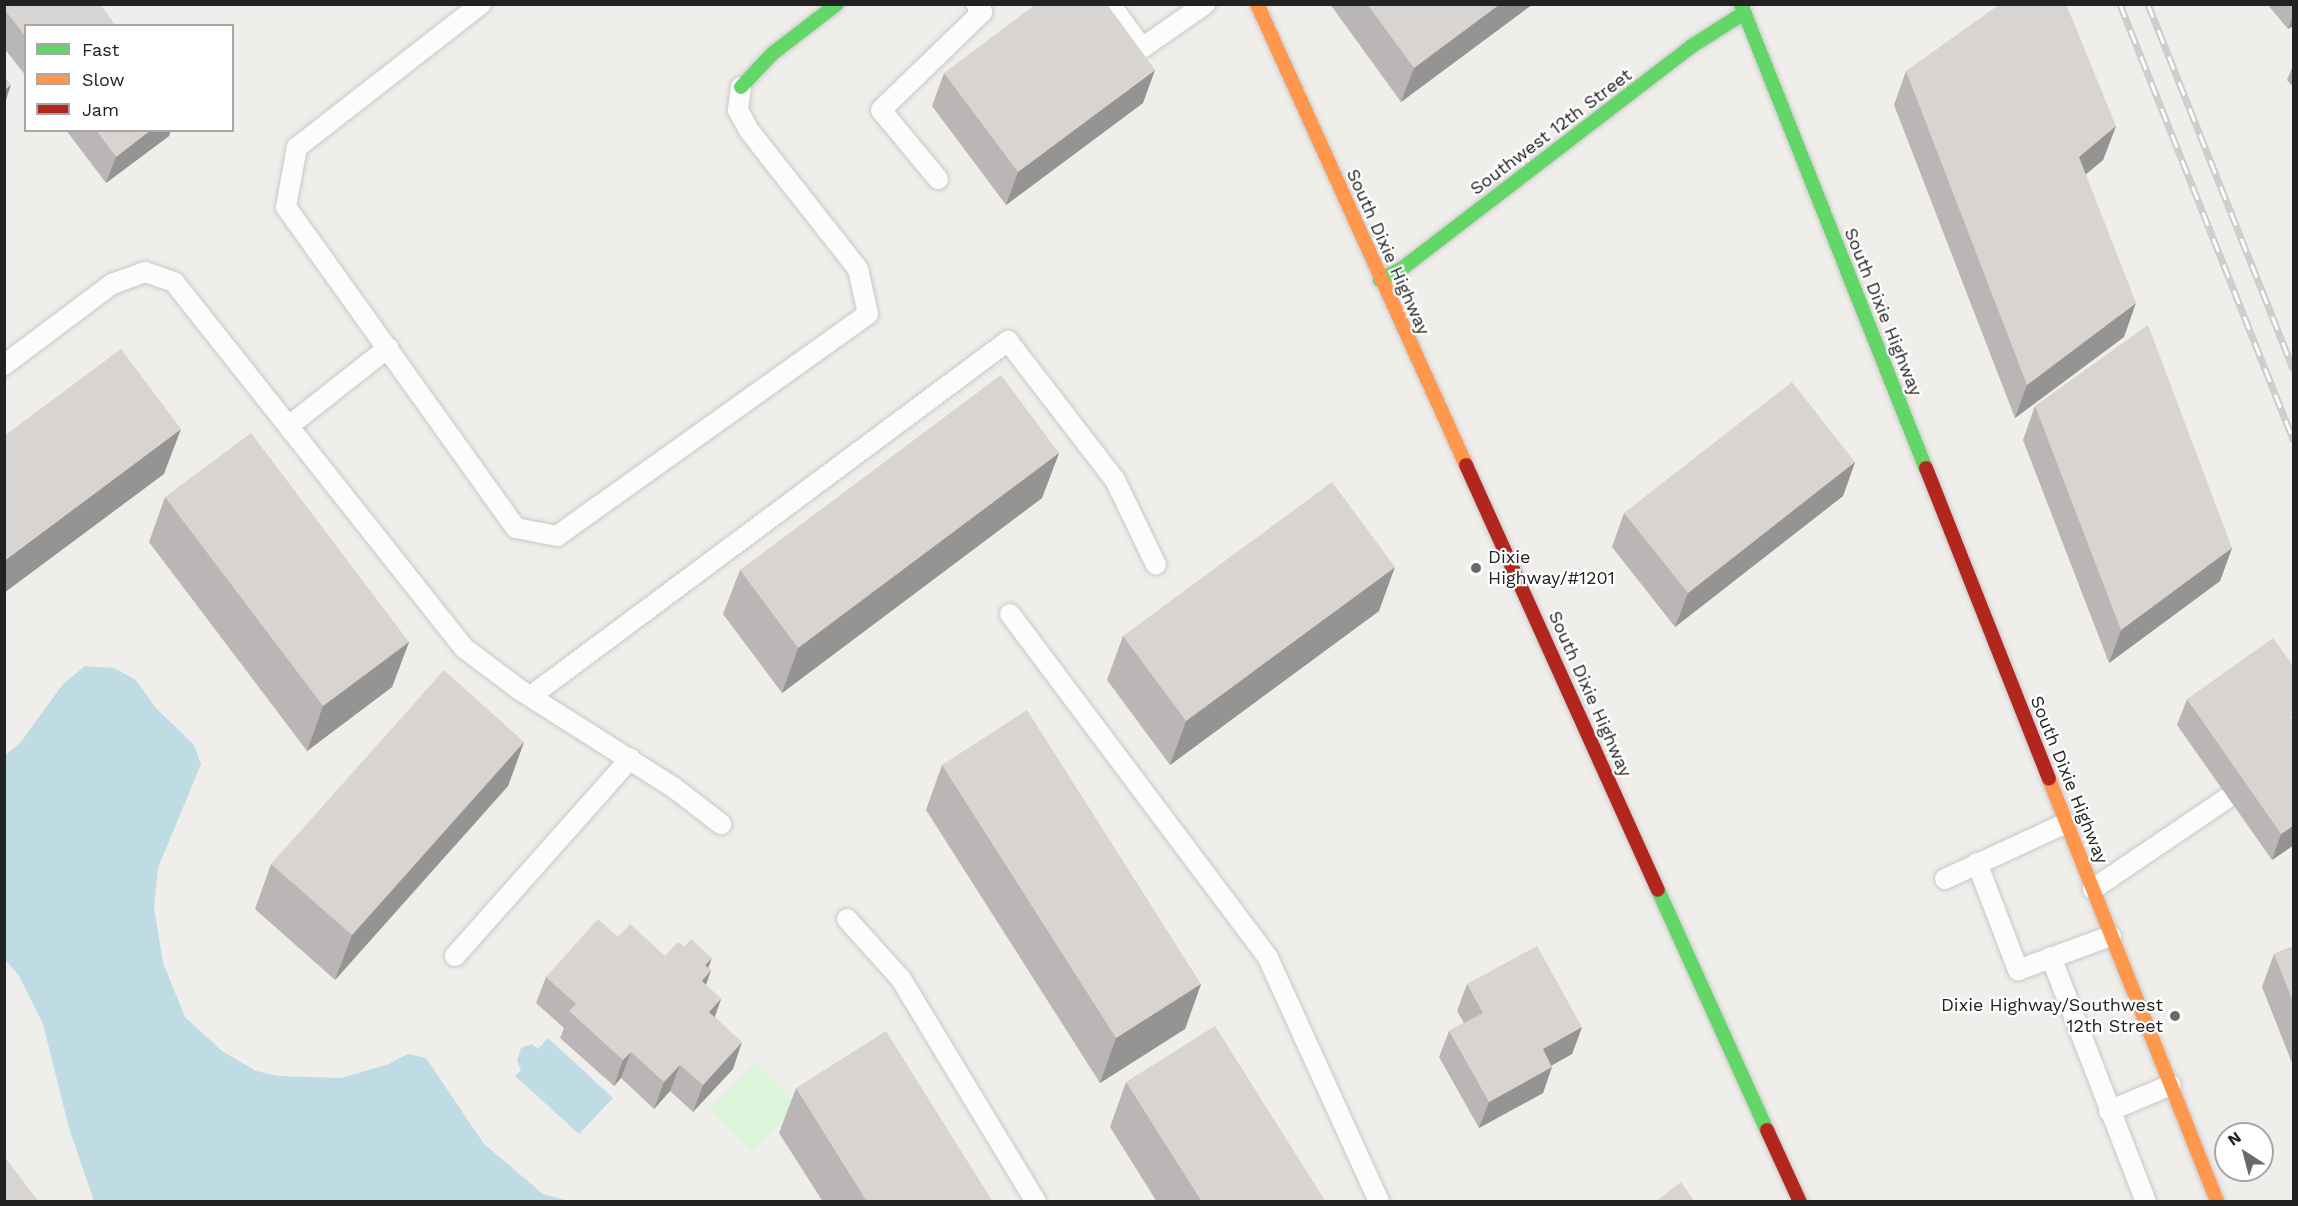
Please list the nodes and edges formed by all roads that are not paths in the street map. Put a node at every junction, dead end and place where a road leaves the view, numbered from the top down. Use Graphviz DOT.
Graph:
graph roads {
  1 [pos="481,4"];
  2 [pos="837,4"];
  3 [pos="1110,4"];
  4 [pos="1205,4"];
  5 [pos="1257,4"];
  6 [pos="983,7"];
  7 [pos="1743,9"];
  8 [pos="741,87"];
  9 [pos="938,179"];
  10 [pos="1380,280"];
  11 [pos="388,348"];
  12 [pos="4,365"];
  13 [pos="290,425"];
  14 [pos="1156,565"];
  15 [pos="1010,614"];
  16 [pos="531,696"];
  17 [pos="630,759"];
  18 [pos="2226,799"];
  19 [pos="2066,823"];
  20 [pos="721,824"];
  21 [pos="1977,863"];
  22 [pos="1945,879"];
  23 [pos="2093,890"];
  24 [pos="847,920"];
  25 [pos="2111,936"];
  26 [pos="455,956"];
  27 [pos="2051,957"];
  28 [pos="2171,1085"];
  29 [pos="2109,1111"];
  30 [pos="1036,1202"];
  31 [pos="1379,1202"];
  32 [pos="1800,1202"];
  33 [pos="2146,1202"];
  34 [pos="2217,1202"];
  1 -- 11 [label="lane"];
  2 -- 8 [label="main road"];
  3 -- 4 [label="lane"];
  5 -- 10 [label="main road, South Dixie Highway"];
  6 -- 9 [label="lane"];
  7 -- 10 [label="main road, Southwest 12th Street"];
  7 -- 19 [label="main road, South Dixie Highway"];
  8 -- 11 [label="lane"];
  10 -- 32 [label="main road, South Dixie Highway"];
  11 -- 13 [label="lane"];
  12 -- 13 [label="lane"];
  13 -- 16 [label="lane"];
  14 -- 16 [label="lane"];
  15 -- 31 [label="lane"];
  16 -- 17 [label="lane"];
  17 -- 20 [label="lane"];
  17 -- 26 [label="lane"];
  18 -- 23 [label="lane"];
  19 -- 21 [label="lane"];
  19 -- 23 [label="main road, South Dixie Highway"];
  21 -- 22 [label="lane"];
  21 -- 27 [label="lane"];
  23 -- 25 [label="main road, South Dixie Highway"];
  24 -- 30 [label="lane"];
  25 -- 27 [label="lane"];
  25 -- 28 [label="main road, South Dixie Highway"];
  27 -- 29 [label="lane"];
  28 -- 29 [label="lane"];
  28 -- 34 [label="main road, South Dixie Highway"];
  29 -- 33 [label="lane"];
}
